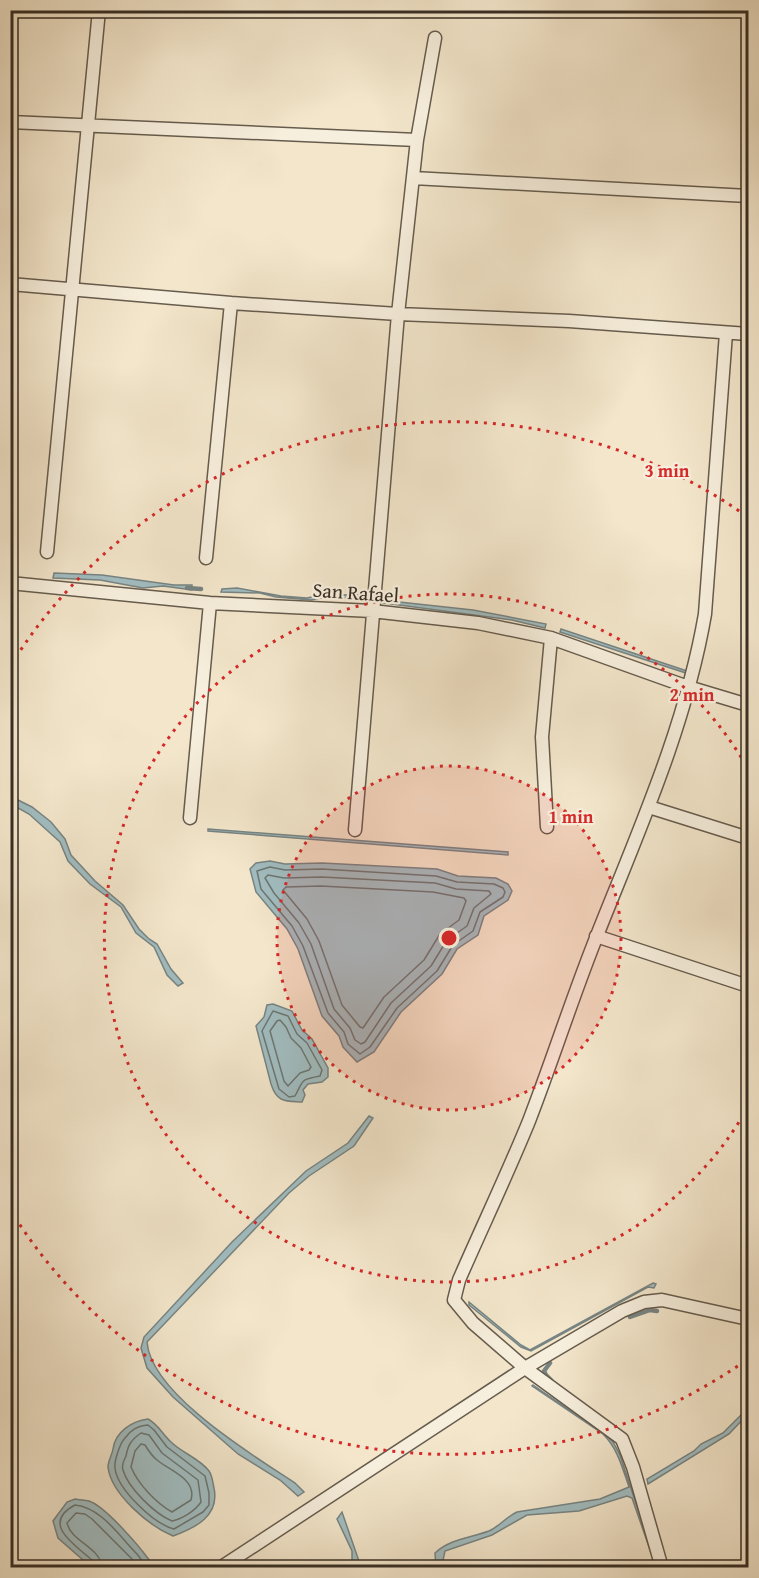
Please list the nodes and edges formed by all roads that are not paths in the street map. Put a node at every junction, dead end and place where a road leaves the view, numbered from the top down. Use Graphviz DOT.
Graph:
graph roads {
  1 [pos="99,10"];
  2 [pos="435,38"];
  3 [pos="10,122"];
  4 [pos="88,127"];
  5 [pos="417,140"];
  6 [pos="413,178"];
  7 [pos="748,196"];
  8 [pos="10,284"];
  9 [pos="71,290"];
  10 [pos="231,303"];
  11 [pos="398,314"];
  12 [pos="726,333"];
  13 [pos="748,334"];
  14 [pos="47,552"];
  15 [pos="206,558"];
  16 [pos="10,583"];
  17 [pos="210,603"];
  18 [pos="372,611"];
  19 [pos="551,638"];
  20 [pos="688,687"];
  21 [pos="748,705"];
  22 [pos="649,807"];
  23 [pos="190,818"];
  24 [pos="547,828"];
  25 [pos="354,830"];
  26 [pos="748,838"];
  27 [pos="596,936"];
  28 [pos="748,986"];
  29 [pos="748,1319"];
  30 [pos="525,1368"];
  31 [pos="220,1568"];
  32 [pos="662,1568"];
  1 -- 4 [label="street"];
  2 -- 5 [label="street"];
  3 -- 4 [label="street"];
  4 -- 5 [label="street"];
  4 -- 9 [label="street"];
  5 -- 6 [label="street"];
  6 -- 7 [label="street"];
  6 -- 11 [label="street"];
  8 -- 9 [label="street"];
  9 -- 10 [label="street"];
  9 -- 14 [label="street"];
  10 -- 11 [label="street"];
  10 -- 15 [label="street"];
  11 -- 12 [label="street"];
  11 -- 18 [label="street"];
  12 -- 13 [label="street"];
  12 -- 20 [label="street"];
  16 -- 17 [label="street, San Rafael"];
  17 -- 18 [label="street, San Rafael"];
  17 -- 23 [label="street"];
  18 -- 19 [label="street, San Rafael"];
  18 -- 25 [label="street"];
  19 -- 20 [label="street, San Rafael"];
  19 -- 24 [label="street"];
  20 -- 21 [label="street, San Rafael"];
  20 -- 22 [label="street"];
  22 -- 26 [label="street"];
  22 -- 27 [label="street"];
  27 -- 28 [label="street"];
  27 -- 30 [label="street"];
  29 -- 30 [label="street"];
  30 -- 31 [label="street"];
  30 -- 32 [label="street"];
}
